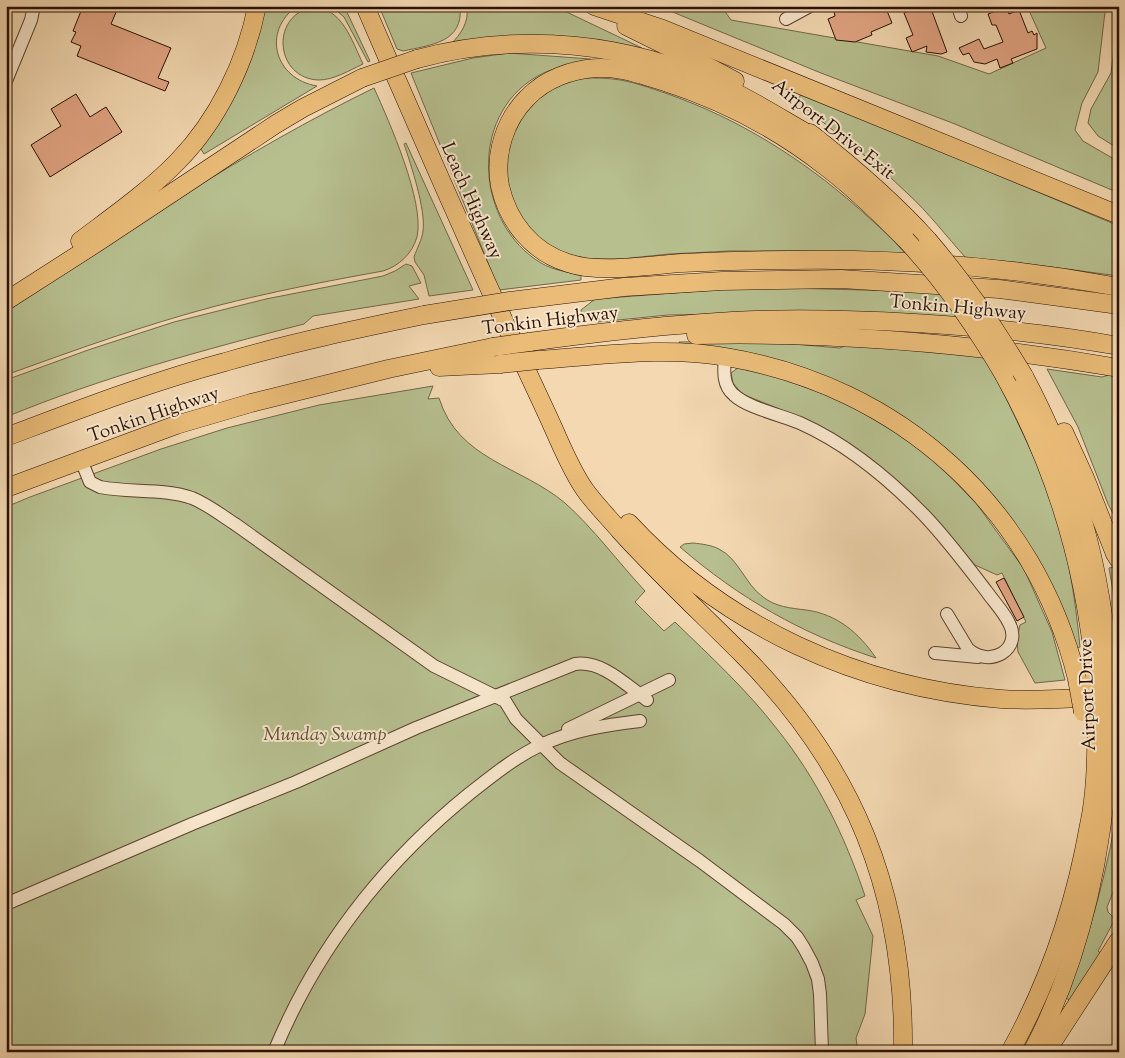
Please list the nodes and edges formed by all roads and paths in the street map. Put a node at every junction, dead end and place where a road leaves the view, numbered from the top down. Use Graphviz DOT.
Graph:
graph roads {
  1 [pos="34,6"];
  2 [pos="257,6"];
  3 [pos="361,6"];
  4 [pos="365,6"];
  5 [pos="586,6"];
  6 [pos="594,6"];
  7 [pos="810,6"];
  8 [pos="786,19"];
  9 [pos="372,24"];
  10 [pos="6,81"];
  11 [pos="819,140"];
  12 [pos="1119,215"];
  13 [pos="1119,287"];
  14 [pos="6,300"];
  15 [pos="1119,305"];
  16 [pos="566,337"];
  17 [pos="1005,344"];
  18 [pos="1119,346"];
  19 [pos="725,356"];
  20 [pos="388,368"];
  21 [pos="1119,368"];
  22 [pos="1027,376"];
  23 [pos="545,410"];
  24 [pos="6,437"];
  25 [pos="81,460"];
  26 [pos="6,488"];
  27 [pos="1119,560"];
  28 [pos="946,614"];
  29 [pos="935,653"];
  30 [pos="980,657"];
  31 [pos="1102,677"];
  32 [pos="669,680"];
  33 [pos="496,696"];
  34 [pos="643,697"];
  35 [pos="1102,706"];
  36 [pos="640,721"];
  37 [pos="542,745"];
  38 [pos="6,904"];
  39 [pos="1119,940"];
  40 [pos="274,1052"];
  41 [pos="822,1052"];
  42 [pos="903,1052"];
  43 [pos="1010,1052"];
  44 [pos="1032,1052"];
  45 [pos="1046,1052"];
  1 -- 10 [label="street"];
  2 -- 14 [label="highway"];
  3 -- 9 [label="highway"];
  4 -- 9 [label="highway, Leach Highway"];
  5 -- 11 [label="highway, Airport Drive Exit"];
  6 -- 12 [label="highway"];
  7 -- 8 [label="street"];
  9 -- 23 [label="highway, Leach Highway"];
  11 -- 14 [label="highway, bridge"];
  11 -- 17 [label="highway, Airport Drive Exit, bridge"];
  13 -- 31 [label="highway, bridge"];
  15 -- 24 [label="highway, Tonkin Highway, bridge"];
  16 -- 18 [label="highway, Tonkin Highway"];
  16 -- 20 [label="highway, Tonkin Highway, bridge"];
  16 -- 21 [label="highway"];
  17 -- 22 [label="highway, Airport Drive, bridge"];
  19 -- 20 [label="highway, bridge"];
  19 -- 30 [label="street"];
  19 -- 35 [label="highway, bridge"];
  20 -- 25 [label="highway, Tonkin Highway"];
  22 -- 27 [label="highway"];
  22 -- 31 [label="highway, Airport Drive"];
  23 -- 35 [label="highway"];
  23 -- 42 [label="highway"];
  25 -- 26 [label="highway, Tonkin Highway"];
  25 -- 33 [label="street"];
  28 -- 30 [label="street"];
  29 -- 30 [label="street"];
  31 -- 35 [label="highway, Airport Drive, bridge"];
  32 -- 34 [label="street"];
  33 -- 34 [label="street"];
  33 -- 37 [label="street"];
  33 -- 38 [label="street"];
  34 -- 37 [label="street"];
  35 -- 43 [label="highway"];
  35 -- 44 [label="highway, Airport Drive"];
  36 -- 37 [label="street"];
  37 -- 40 [label="street"];
  37 -- 41 [label="street"];
  39 -- 45 [label="highway"];
}
